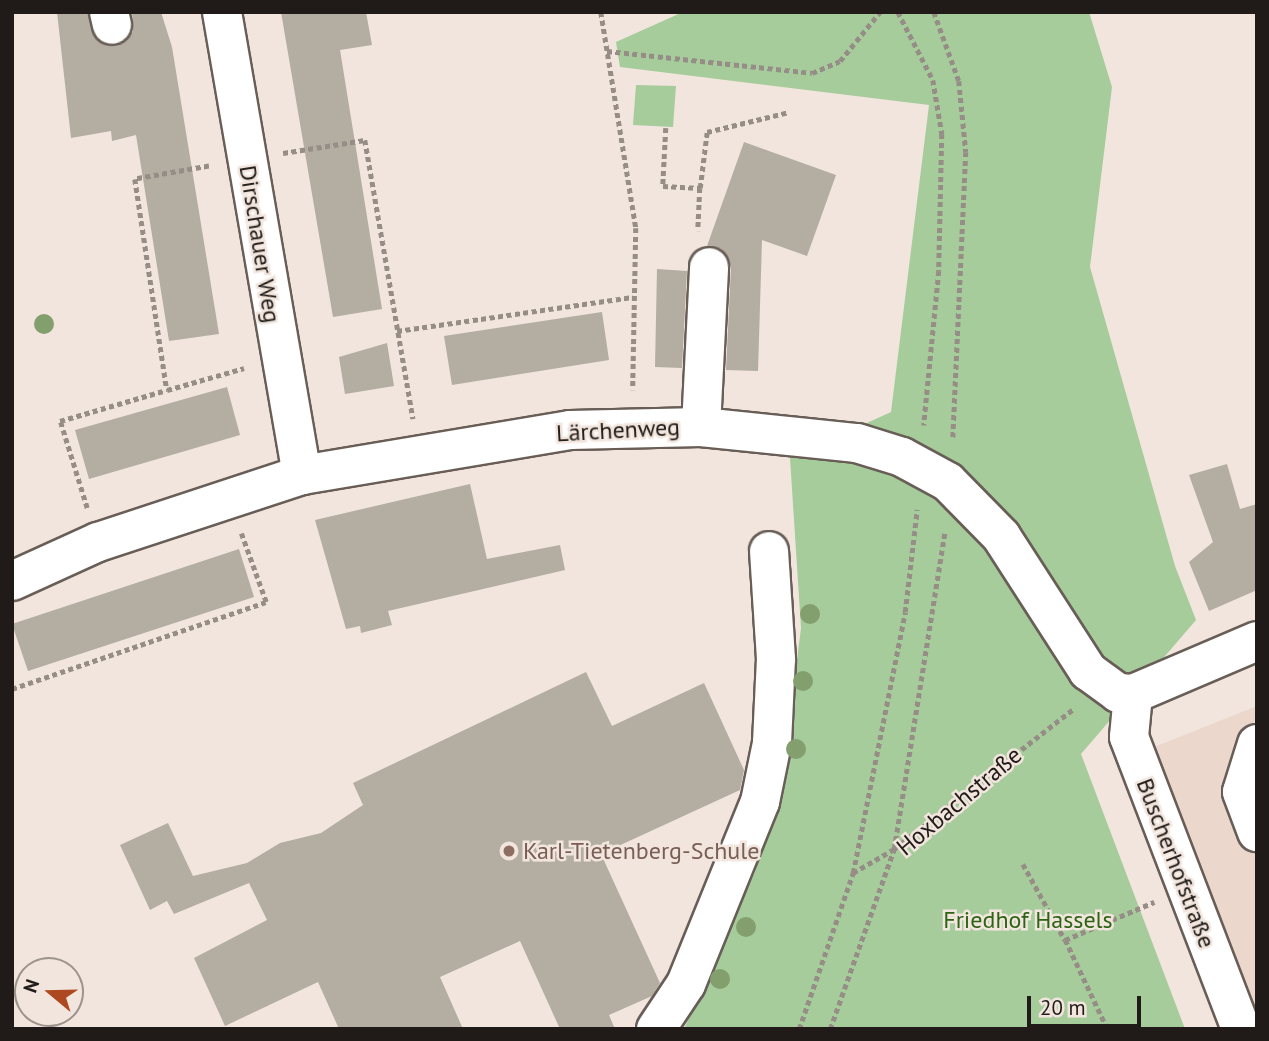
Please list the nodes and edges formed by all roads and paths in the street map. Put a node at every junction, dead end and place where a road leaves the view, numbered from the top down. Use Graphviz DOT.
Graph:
graph roads {
  1 [pos="222,12"];
  2 [pos="601,12"];
  3 [pos="880,12"];
  4 [pos="898,12"];
  5 [pos="934,12"];
  6 [pos="607,51"];
  7 [pos="789,112"];
  8 [pos="666,128"];
  9 [pos="700,188"];
  10 [pos="704,255"];
  11 [pos="633,297"];
  12 [pos="397,331"];
  13 [pos="167,390"];
  14 [pos="633,424"];
  15 [pos="701,427"];
  16 [pos="935,474"];
  17 [pos="302,475"];
  18 [pos="227,496"];
  19 [pos="98,542"];
  20 [pos="769,551"];
  21 [pos="12,581"];
  22 [pos="1257,641"];
  23 [pos="12,689"];
  24 [pos="1119,690"];
  25 [pos="1257,744"];
  26 [pos="1257,832"];
  27 [pos="894,849"];
  28 [pos="1023,864"];
  29 [pos="853,873"];
  30 [pos="1185,889"];
  31 [pos="1065,940"];
  32 [pos="656,1029"];
  33 [pos="799,1029"];
  34 [pos="830,1029"];
  35 [pos="1107,1029"];
  36 [pos="1241,1029"];
  1 -- 17 [label="street, Dirschauer Weg"];
  2 -- 6 [label="path"];
  3 -- 6 [label="path"];
  4 -- 16 [label="path"];
  5 -- 16 [label="path"];
  6 -- 11 [label="path"];
  7 -- 9 [label="path"];
  8 -- 9 [label="path"];
  9 -- 10 [label="path"];
  10 -- 15 [label="street"];
  11 -- 12 [label="path"];
  11 -- 14 [label="path"];
  13 -- 19 [label="path"];
  14 -- 15 [label="street, Lärchenweg"];
  14 -- 17 [label="street, Lärchenweg"];
  15 -- 16 [label="street, Lärchenweg"];
  16 -- 24 [label="street, Lärchenweg"];
  16 -- 27 [label="path"];
  16 -- 29 [label="path"];
  17 -- 18 [label="street, Lärchenweg"];
  18 -- 19 [label="street, Lärchenweg"];
  18 -- 23 [label="path"];
  19 -- 21 [label="street, Lärchenweg"];
  20 -- 32 [label="street"];
  22 -- 24 [label="street"];
  24 -- 27 [label="path, Hoxbachstraße"];
  24 -- 30 [label="street, Buscherhofstraße"];
  25 -- 26 [label="street"];
  27 -- 29 [label="path"];
  27 -- 34 [label="path, Hoxbachstraße"];
  28 -- 31 [label="path"];
  29 -- 33 [label="path"];
  30 -- 31 [label="path"];
  30 -- 36 [label="street, Buscherhofstraße"];
  31 -- 35 [label="path"];
}
